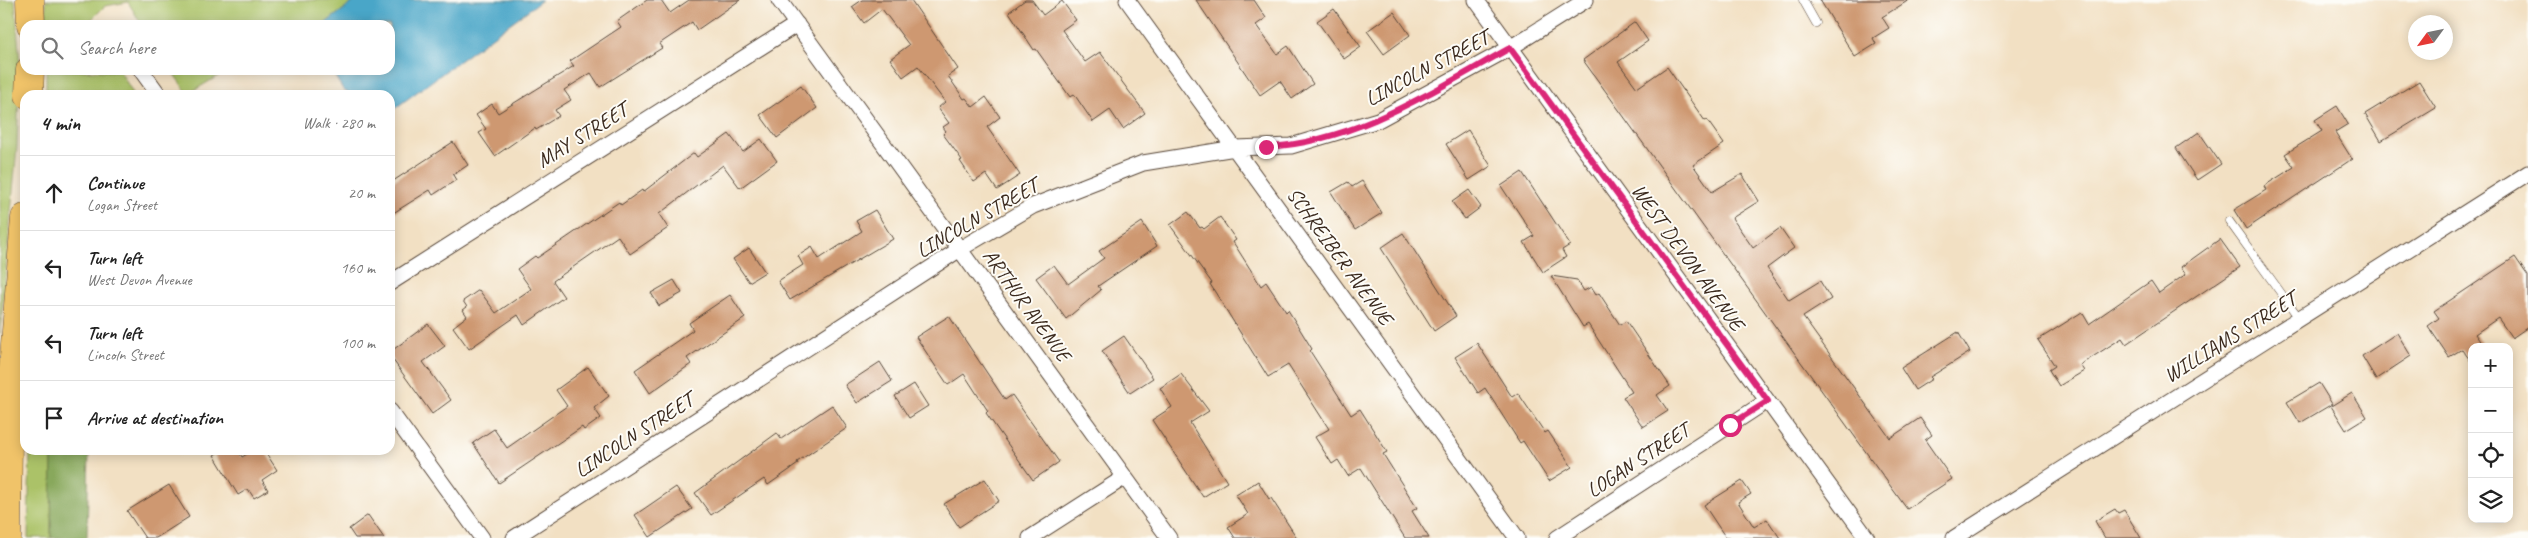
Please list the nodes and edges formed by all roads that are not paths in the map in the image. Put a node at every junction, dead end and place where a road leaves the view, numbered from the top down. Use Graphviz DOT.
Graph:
graph roads {
  1 [pos="30,0"];
  2 [pos="780,0"];
  3 [pos="1127,0"];
  4 [pos="1476,0"];
  5 [pos="1586,0"];
  6 [pos="1803,0"];
  7 [pos="31,20"];
  8 [pos="1816,23"];
  9 [pos="797,24"];
  10 [pos="1510,48"];
  11 [pos="30,75"];
  12 [pos="145,75"];
  13 [pos="29,90"];
  14 [pos="155,90"];
  15 [pos="1235,148"];
  16 [pos="2528,173"];
  17 [pos="2229,221"];
  18 [pos="960,249"];
  19 [pos="395,280"];
  20 [pos="20,281"];
  21 [pos="2299,318"];
  22 [pos="1768,401"];
  23 [pos="395,418"];
  24 [pos="1125,477"];
  25 [pos="7,538"];
  26 [pos="482,538"];
  27 [pos="514,538"];
  28 [pos="1030,538"];
  29 [pos="1169,538"];
  30 [pos="1517,538"];
  31 [pos="1557,538"];
  32 [pos="1866,538"];
  33 [pos="1954,538"];
  1 -- 7 [label="highway"];
  2 -- 9 [label="street, ARTHUR AVENUE"];
  3 -- 15 [label="street, SCHREIBER AVENUE"];
  4 -- 10 [label="street, WEST DEVON AVENUE"];
  5 -- 10 [label="street, LINCOLN STREET"];
  6 -- 8 [label="lane"];
  9 -- 18 [label="street, ARTHUR AVENUE"];
  9 -- 19 [label="street, MAY STREET"];
  10 -- 15 [label="street, LINCOLN STREET"];
  10 -- 22 [label="street, WEST DEVON AVENUE"];
  11 -- 13 [label="highway"];
  12 -- 14 [label="street"];
  15 -- 18 [label="street, LINCOLN STREET"];
  15 -- 30 [label="street, SCHREIBER AVENUE"];
  16 -- 21 [label="street, WILLIAMS STREET"];
  17 -- 21 [label="lane"];
  18 -- 24 [label="street, ARTHUR AVENUE"];
  18 -- 27 [label="street, LINCOLN STREET"];
  20 -- 25 [label="highway"];
  21 -- 33 [label="street, WILLIAMS STREET"];
  22 -- 31 [label="street, LOGAN STREET"];
  22 -- 32 [label="street, WEST DEVON AVENUE"];
  23 -- 26 [label="street"];
  24 -- 28 [label="street"];
  24 -- 29 [label="street, ARTHUR AVENUE"];
}
